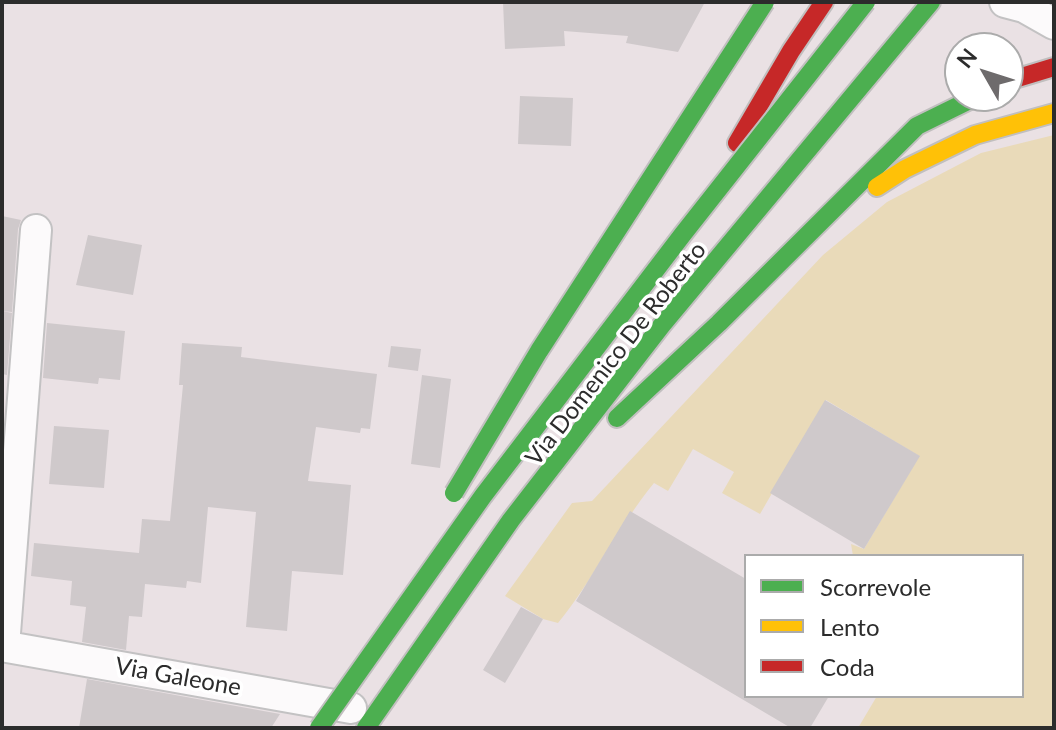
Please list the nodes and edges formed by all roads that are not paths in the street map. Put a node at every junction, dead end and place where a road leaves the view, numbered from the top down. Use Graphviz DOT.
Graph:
graph roads {
  1 [pos="765,2"];
  2 [pos="824,2"];
  3 [pos="866,2"];
  4 [pos="918,2"];
  5 [pos="931,2"];
  6 [pos="1005,2"];
  7 [pos="1054,24"];
  8 [pos="1054,67"];
  9 [pos="1024,76"];
  10 [pos="945,112"];
  11 [pos="1054,113"];
  12 [pos="821,222"];
  13 [pos="36,230"];
  14 [pos="683,234"];
  15 [pos="443,512"];
  16 [pos="511,520"];
  17 [pos="411,566"];
  18 [pos="3,646"];
  19 [pos="354,722"];
  20 [pos="318,728"];
  1 -- 15 [label="highway, bridge"];
  2 -- 14 [label="highway, bridge"];
  3 -- 14 [label="highway, bridge"];
  4 -- 19 [label="street, Via Domenico De Roberto"];
  5 -- 16 [label="highway"];
  6 -- 7 [label="street"];
  8 -- 9 [label="highway"];
  10 -- 12 [label="highway"];
  11 -- 12 [label="highway"];
  12 -- 16 [label="highway"];
  13 -- 18 [label="street"];
  14 -- 20 [label="highway, bridge"];
  16 -- 19 [label="highway"];
  17 -- 20 [label="highway, bridge"];
  18 -- 19 [label="street, Via Galeone"];
}
